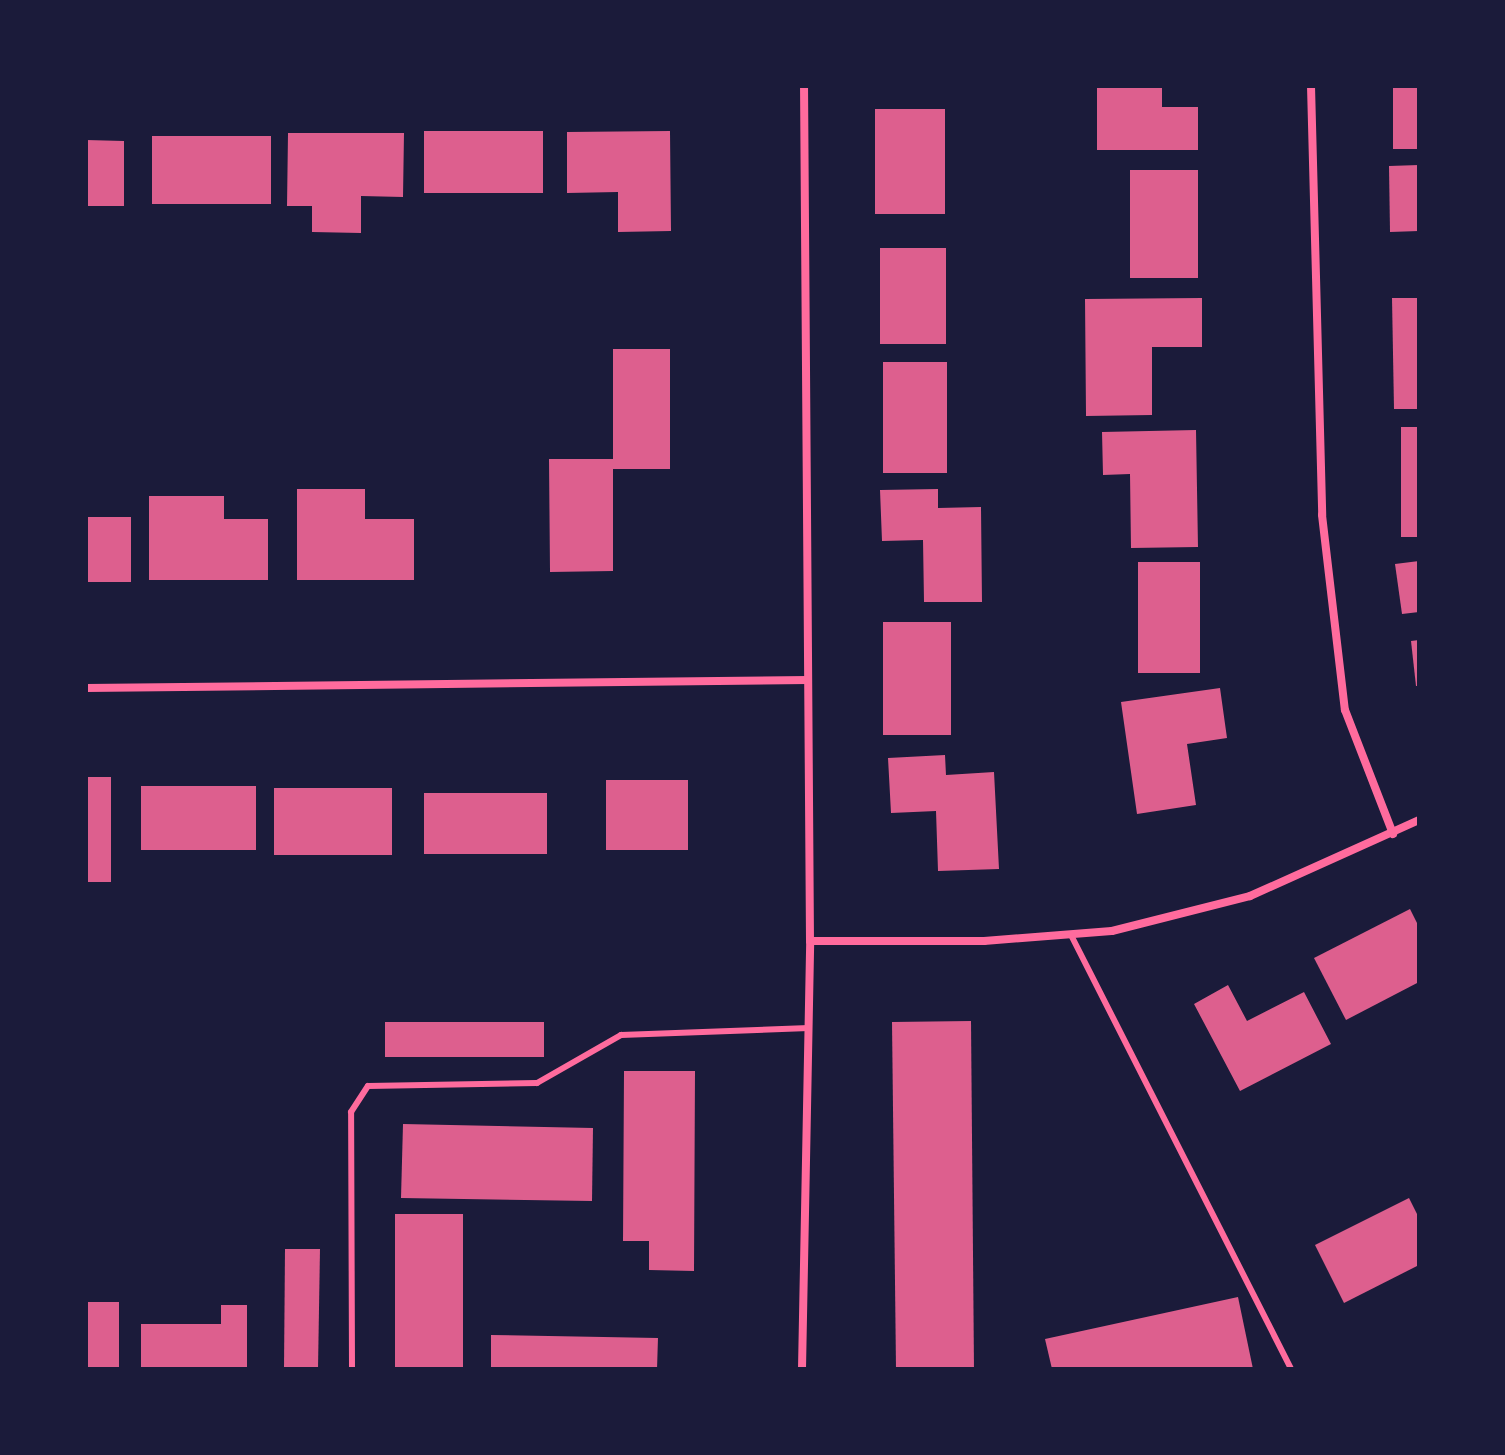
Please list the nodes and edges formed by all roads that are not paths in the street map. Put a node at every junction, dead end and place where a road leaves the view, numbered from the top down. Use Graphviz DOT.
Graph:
graph roads {
  1 [pos="804,86"];
  2 [pos="1311,86"];
  3 [pos="808,680"];
  4 [pos="86,688"];
  5 [pos="1419,820"];
  6 [pos="1393,834"];
  7 [pos="1071,935"];
  8 [pos="810,941"];
  9 [pos="809,1028"];
  10 [pos="352,1369"];
  11 [pos="802,1369"];
  12 [pos="1291,1369"];
  1 -- 3 [label="street"];
  2 -- 6 [label="street"];
  3 -- 4 [label="street"];
  3 -- 8 [label="street"];
  5 -- 6 [label="street"];
  6 -- 7 [label="street"];
  7 -- 8 [label="street"];
  7 -- 12 [label="lane"];
  8 -- 9 [label="street"];
  9 -- 10 [label="lane"];
  9 -- 11 [label="street"];
}
